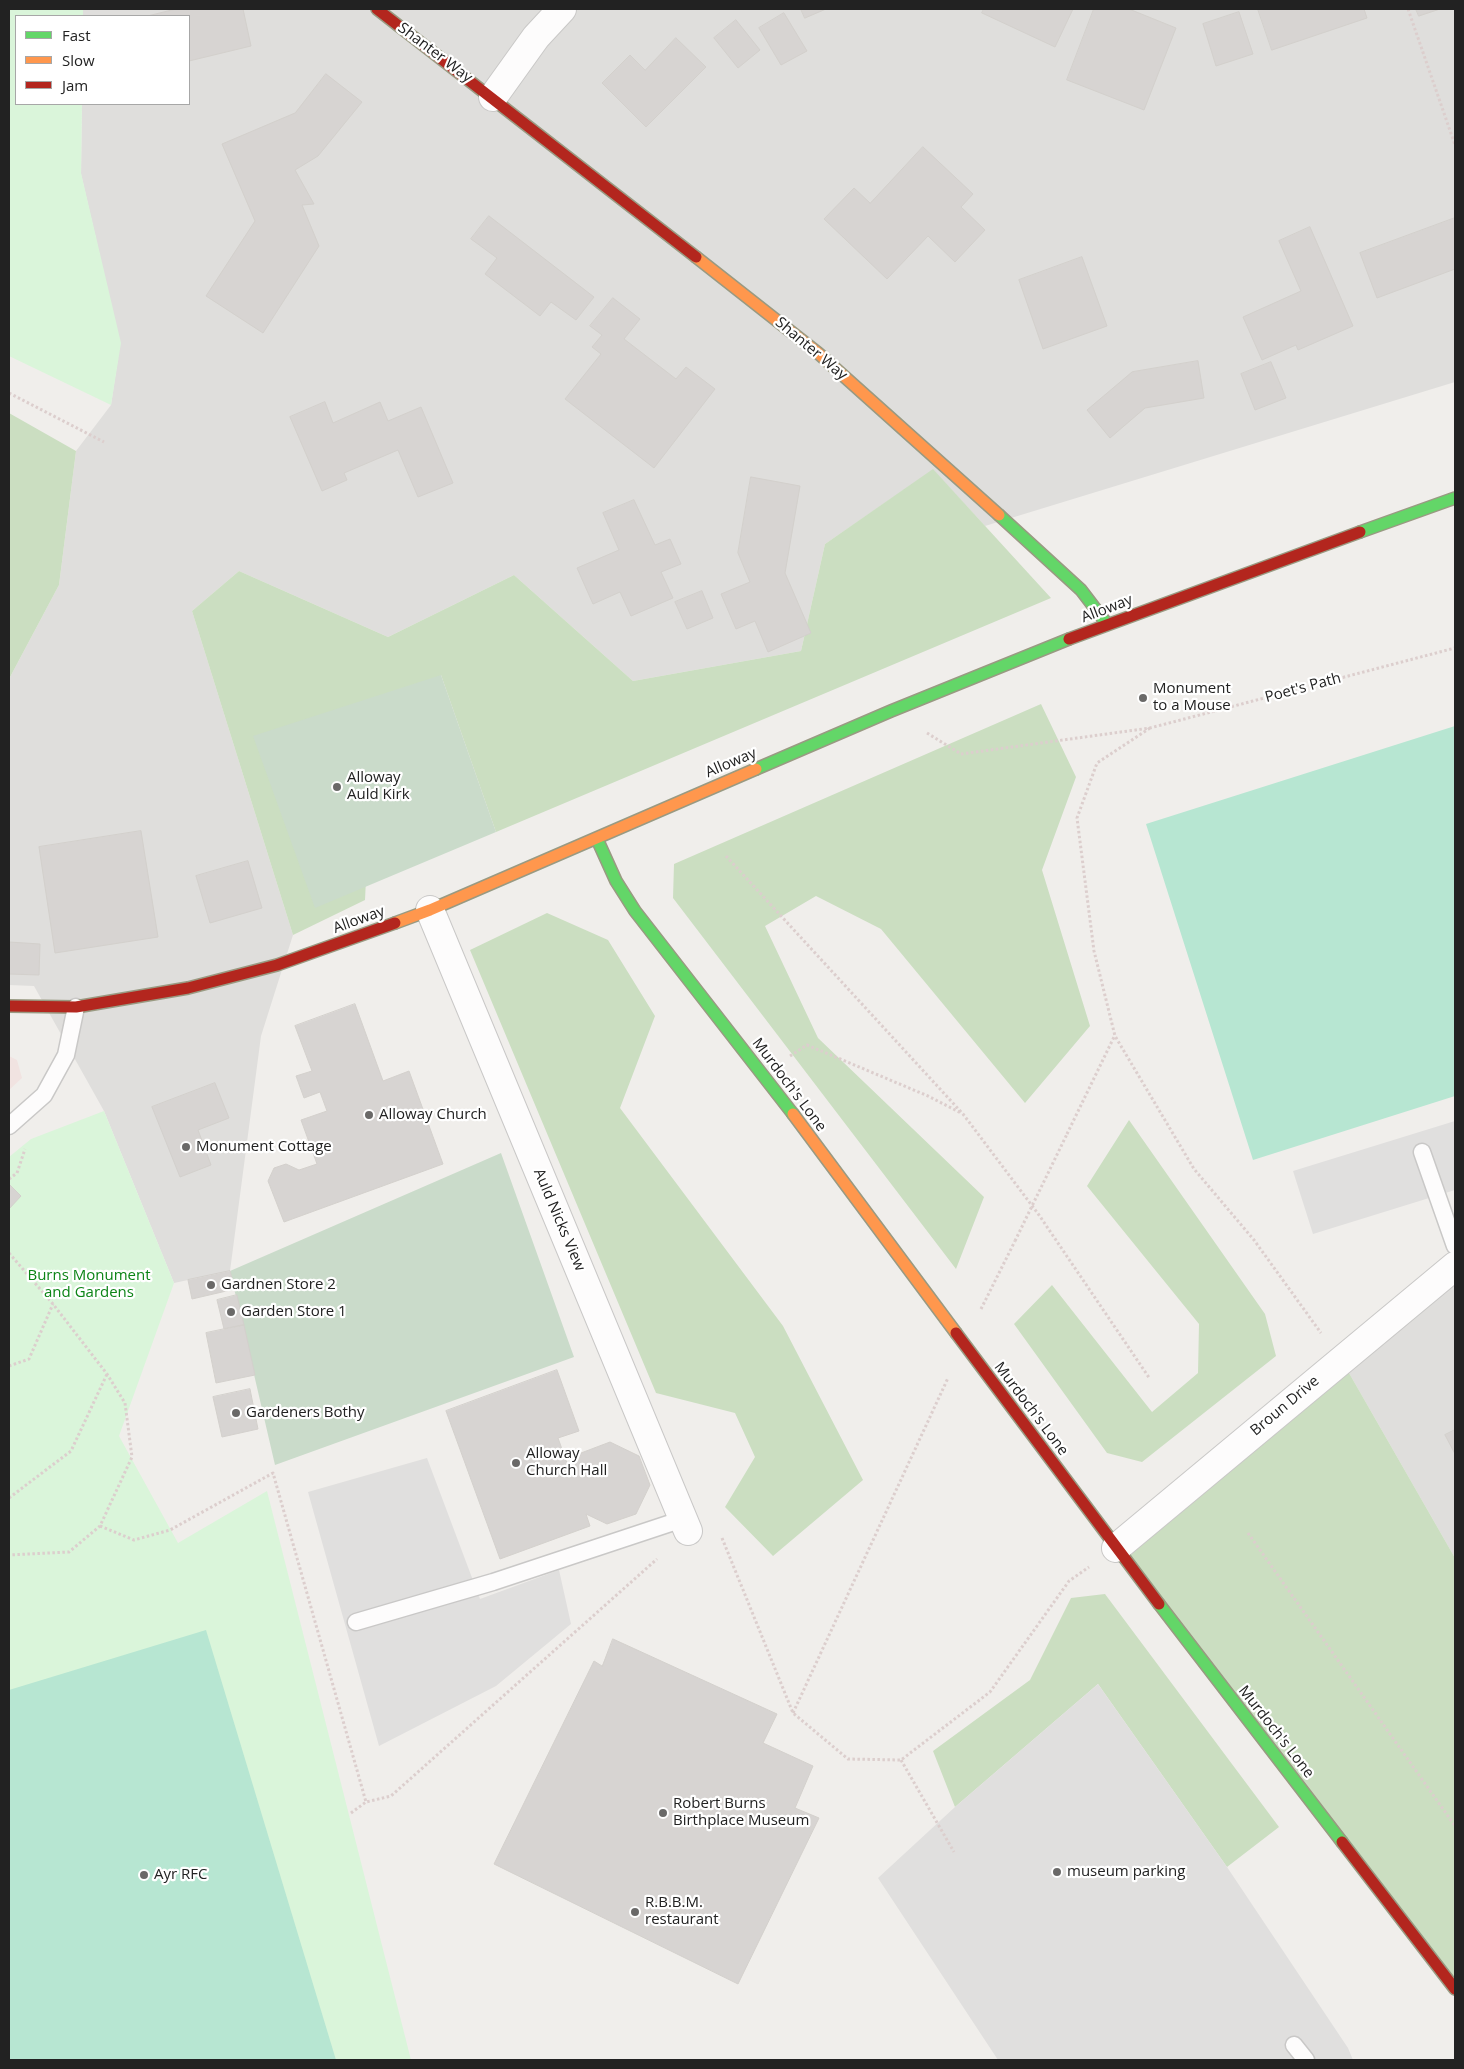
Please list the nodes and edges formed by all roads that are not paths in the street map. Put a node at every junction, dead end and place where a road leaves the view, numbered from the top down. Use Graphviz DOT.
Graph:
graph roads {
  1 [pos="377,9"];
  2 [pos="562,9"];
  3 [pos="493,97"];
  4 [pos="1455,498"];
  5 [pos="1107,624"];
  6 [pos="597,839"];
  7 [pos="430,910"];
  8 [pos="9,1006"];
  9 [pos="76,1007"];
  10 [pos="9,1126"];
  11 [pos="1422,1152"];
  12 [pos="1455,1246"];
  13 [pos="1455,1266"];
  14 [pos="686,1525"];
  15 [pos="1116,1548"];
  16 [pos="356,1622"];
  17 [pos="1455,1989"];
  18 [pos="1294,2045"];
  19 [pos="1306,2060"];
  1 -- 3 [label="street, Shanter Way"];
  2 -- 3 [label="street"];
  3 -- 5 [label="street, Shanter Way"];
  4 -- 5 [label="street, Alloway"];
  5 -- 6 [label="street, Alloway"];
  6 -- 7 [label="street, Alloway"];
  6 -- 15 [label="street, Murdoch's Lone"];
  7 -- 9 [label="street, Alloway"];
  7 -- 14 [label="street, Auld Nicks View"];
  8 -- 9 [label="street, Alloway"];
  9 -- 10 [label="lane"];
  11 -- 12 [label="lane"];
  13 -- 15 [label="street, Broun Drive"];
  14 -- 16 [label="lane"];
  15 -- 17 [label="street, Murdoch's Lone"];
  18 -- 19 [label="lane"];
}
